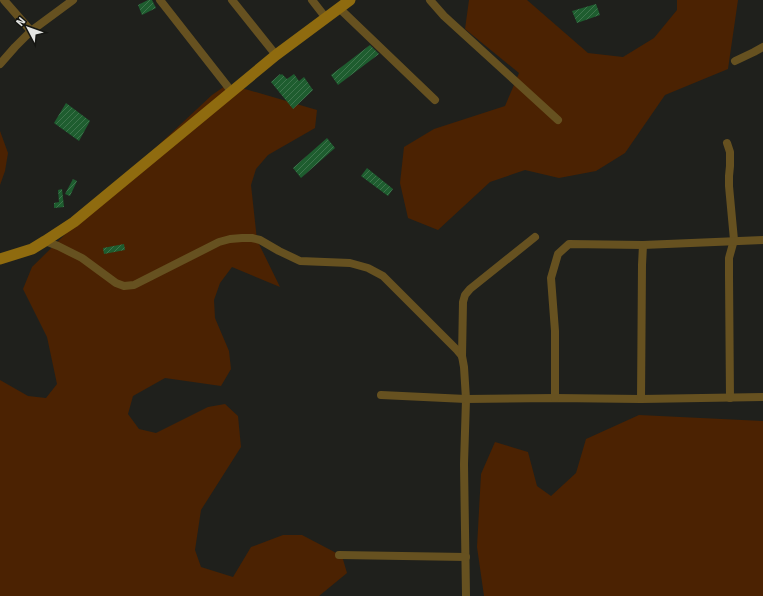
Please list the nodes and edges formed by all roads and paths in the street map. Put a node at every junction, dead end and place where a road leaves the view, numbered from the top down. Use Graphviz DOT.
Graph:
graph roads {
  1 [pos="4,0"];
  2 [pos="73,0"];
  3 [pos="160,0"];
  4 [pos="232,0"];
  5 [pos="312,0"];
  6 [pos="350,0"];
  7 [pos="430,0"];
  8 [pos="338,8"];
  9 [pos="326,18"];
  10 [pos="31,31"];
  11 [pos="763,47"];
  12 [pos="276,55"];
  13 [pos="735,60"];
  14 [pos="0,64"];
  15 [pos="232,92"];
  16 [pos="435,100"];
  17 [pos="558,120"];
  18 [pos="727,143"];
  19 [pos="536,237"];
  20 [pos="734,240"];
  21 [pos="763,240"];
  22 [pos="45,241"];
  23 [pos="644,245"];
  24 [pos="0,259"];
  25 [pos="462,356"];
  26 [pos="381,394"];
  27 [pos="763,397"];
  28 [pos="555,398"];
  29 [pos="730,398"];
  30 [pos="466,399"];
  31 [pos="641,399"];
  32 [pos="339,555"];
  33 [pos="466,557"];
  34 [pos="466,596"];
  1 -- 10 [label="street"];
  2 -- 10 [label="street"];
  3 -- 15 [label="street"];
  4 -- 12 [label="street"];
  5 -- 9 [label="street"];
  6 -- 8 [label="main road"];
  7 -- 17 [label="street"];
  8 -- 9 [label="main road"];
  8 -- 16 [label="street"];
  9 -- 12 [label="main road"];
  10 -- 14 [label="street"];
  11 -- 13 [label="street"];
  12 -- 15 [label="main road"];
  15 -- 22 [label="main road"];
  18 -- 20 [label="street"];
  19 -- 25 [label="street"];
  20 -- 21 [label="street"];
  20 -- 23 [label="street"];
  20 -- 29 [label="street"];
  22 -- 24 [label="main road"];
  22 -- 25 [label="street"];
  23 -- 28 [label="street"];
  23 -- 31 [label="street"];
  25 -- 30 [label="street"];
  26 -- 30 [label="street"];
  27 -- 29 [label="street"];
  28 -- 30 [label="street"];
  28 -- 31 [label="street"];
  29 -- 31 [label="street"];
  30 -- 33 [label="street"];
  32 -- 33 [label="street"];
  33 -- 34 [label="street"];
}
